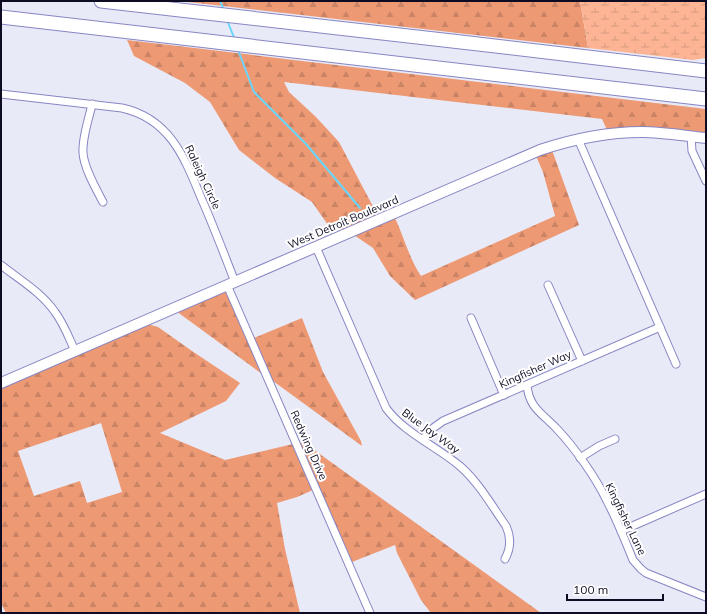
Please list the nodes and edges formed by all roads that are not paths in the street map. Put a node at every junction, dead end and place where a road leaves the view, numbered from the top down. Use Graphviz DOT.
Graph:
graph roads {
  1 [pos="101,1"];
  2 [pos="1,17"];
  3 [pos="706,62"];
  4 [pos="669,67"];
  5 [pos="706,71"];
  6 [pos="1,94"];
  7 [pos="706,99"];
  8 [pos="92,104"];
  9 [pos="691,136"];
  10 [pos="706,138"];
  11 [pos="578,139"];
  12 [pos="706,181"];
  13 [pos="103,202"];
  14 [pos="316,247"];
  15 [pos="1,266"];
  16 [pos="231,284"];
  17 [pos="548,285"];
  18 [pos="471,318"];
  19 [pos="660,327"];
  20 [pos="75,351"];
  21 [pos="582,361"];
  22 [pos="676,364"];
  23 [pos="1,383"];
  24 [pos="527,385"];
  25 [pos="504,395"];
  26 [pos="615,439"];
  27 [pos="423,440"];
  28 [pos="580,458"];
  29 [pos="706,494"];
  30 [pos="621,531"];
  31 [pos="505,559"];
  32 [pos="706,597"];
  33 [pos="370,613"];
  1 -- 4 [label="highway"];
  2 -- 7 [label="highway"];
  3 -- 4 [label="highway"];
  4 -- 5 [label="highway"];
  6 -- 8 [label="street, Raleigh Circle"];
  8 -- 13 [label="street"];
  8 -- 16 [label="street, Raleigh Circle"];
  9 -- 10 [label="street, West Detroit Boulevard"];
  9 -- 11 [label="street, West Detroit Boulevard"];
  9 -- 12 [label="street"];
  11 -- 14 [label="street, West Detroit Boulevard"];
  11 -- 19 [label="street"];
  14 -- 16 [label="street, West Detroit Boulevard"];
  14 -- 27 [label="street, Blue Jay Way"];
  15 -- 20 [label="street"];
  16 -- 20 [label="street, West Detroit Boulevard"];
  16 -- 33 [label="street, Redwing Drive"];
  17 -- 21 [label="street"];
  18 -- 25 [label="street"];
  19 -- 21 [label="street, Kingfisher Way"];
  19 -- 22 [label="street"];
  20 -- 23 [label="street, West Detroit Boulevard"];
  21 -- 24 [label="street, Kingfisher Way"];
  24 -- 25 [label="street, Kingfisher Way"];
  24 -- 28 [label="street, Kingfisher Lane"];
  25 -- 27 [label="street, Kingfisher Way"];
  26 -- 28 [label="street"];
  27 -- 31 [label="street, Blue Jay Way"];
  28 -- 30 [label="street, Kingfisher Lane"];
  29 -- 30 [label="street"];
  30 -- 32 [label="street, Kingfisher Lane"];
}
